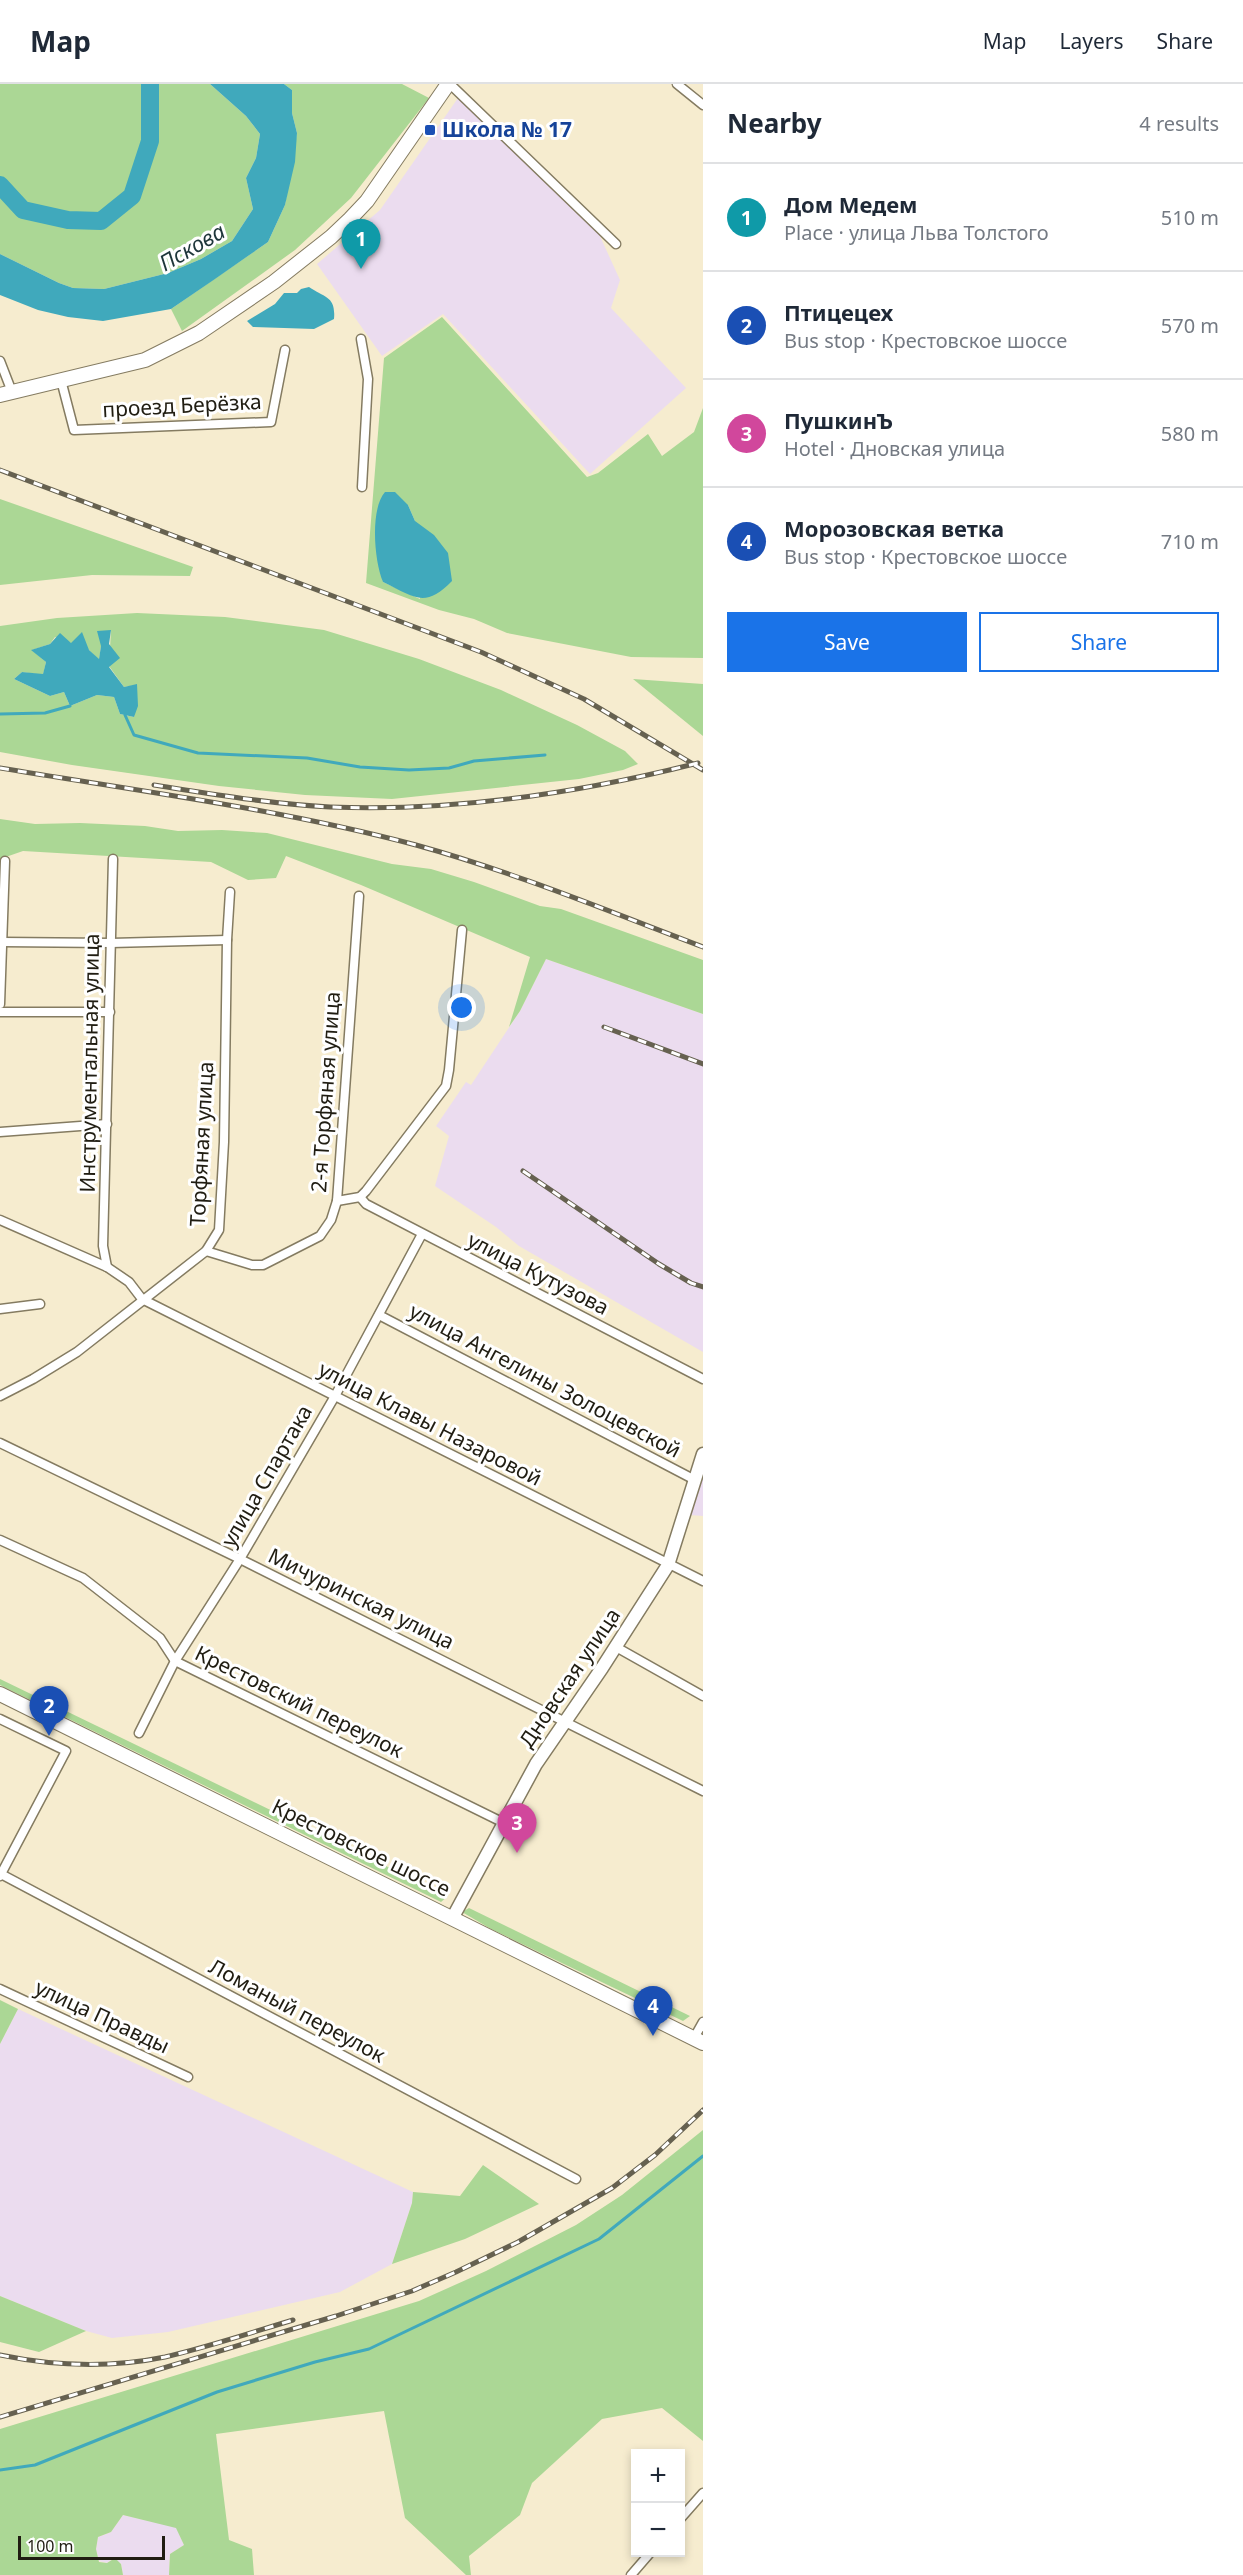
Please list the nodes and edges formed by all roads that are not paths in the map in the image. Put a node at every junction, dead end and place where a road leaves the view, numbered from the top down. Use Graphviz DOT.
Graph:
graph roads {
  1 [pos="449,84"];
  2 [pos="677,84"];
  3 [pos="703,105"];
  4 [pos="616,244"];
  5 [pos="361,339"];
  6 [pos="285,350"];
  7 [pos="0,361"];
  8 [pos="61,380"];
  9 [pos="6,393"];
  10 [pos="362,487"];
  11 [pos="112,860"];
  12 [pos="5,861"];
  13 [pos="231,892"];
  14 [pos="359,896"];
  15 [pos="462,930"];
  16 [pos="227,940"];
  17 [pos="2,942"];
  18 [pos="111,943"];
  19 [pos="0,1004"];
  20 [pos="0,1012"];
  21 [pos="110,1012"];
  22 [pos="107,1124"];
  23 [pos="0,1132"];
  24 [pos="360,1197"];
  25 [pos="337,1201"];
  26 [pos="0,1220"];
  27 [pos="422,1234"];
  28 [pos="206,1251"];
  29 [pos="107,1267"];
  30 [pos="142,1299"];
  31 [pos="40,1304"];
  32 [pos="0,1309"];
  33 [pos="379,1315"];
  34 [pos="703,1379"];
  35 [pos="0,1396"];
  36 [pos="335,1396"];
  37 [pos="0,1443"];
  38 [pos="703,1454"];
  39 [pos="695,1480"];
  40 [pos="0,1540"];
  41 [pos="240,1559"];
  42 [pos="668,1564"];
  43 [pos="703,1581"];
  44 [pos="616,1647"];
  45 [pos="176,1661"];
  46 [pos="0,1694"];
  47 [pos="703,1696"];
  48 [pos="0,1719"];
  49 [pos="566,1721"];
  50 [pos="139,1733"];
  51 [pos="703,1791"];
  52 [pos="504,1822"];
  53 [pos="1,1875"];
  54 [pos="453,1917"];
  55 [pos="0,1989"];
  56 [pos="703,2022"];
  57 [pos="699,2040"];
  58 [pos="188,2077"];
  59 [pos="576,2179"];
  60 [pos="703,2493"];
  61 [pos="685,2514"];
  62 [pos="647,2557"];
  63 [pos="631,2575"];
  1 -- 4 [label="street"];
  1 -- 8 [label="main road"];
  2 -- 3 [label="street"];
  5 -- 10 [label="street"];
  6 -- 8 [label="street, проезд Берёзка"];
  7 -- 9 [label="street"];
  8 -- 9 [label="main road"];
  11 -- 18 [label="street, Инструментальная улица"];
  12 -- 17 [label="street"];
  13 -- 16 [label="street, Торфяная улица"];
  14 -- 25 [label="street, 2-я Торфяная улица"];
  15 -- 24 [label="street"];
  16 -- 18 [label="street"];
  16 -- 28 [label="street, Торфяная улица"];
  17 -- 18 [label="street"];
  17 -- 19 [label="street"];
  18 -- 21 [label="street, Инструментальная улица"];
  20 -- 21 [label="street"];
  21 -- 22 [label="street, Инструментальная улица"];
  22 -- 23 [label="street"];
  22 -- 29 [label="street, Инструментальная улица"];
  24 -- 25 [label="street"];
  24 -- 27 [label="street, улица Кутузова"];
  25 -- 28 [label="street, 2-я Торфяная улица"];
  26 -- 29 [label="street"];
  27 -- 33 [label="street, улица Спартака"];
  27 -- 34 [label="street, улица Кутузова"];
  28 -- 30 [label="street, Торфяная улица"];
  29 -- 30 [label="street"];
  30 -- 35 [label="street, Торфяная улица"];
  30 -- 36 [label="street, улица Клавы Назаровой"];
  31 -- 32 [label="street"];
  33 -- 36 [label="street, улица Спартака"];
  33 -- 39 [label="street, улица Ангелины Золоцевской"];
  36 -- 41 [label="street, улица Спартака"];
  36 -- 42 [label="street, улица Клавы Назаровой"];
  37 -- 41 [label="street, Мичуринская улица"];
  38 -- 39 [label="street, Дновская улица"];
  39 -- 42 [label="street, Дновская улица"];
  40 -- 45 [label="street, Крестовский переулок"];
  41 -- 45 [label="street, улица Спартака"];
  41 -- 49 [label="street, Мичуринская улица"];
  42 -- 43 [label="street, улица Клавы Назаровой"];
  42 -- 44 [label="street, Дновская улица"];
  44 -- 47 [label="street"];
  44 -- 49 [label="street, Дновская улица"];
  45 -- 50 [label="street, улица Спартака"];
  45 -- 52 [label="street, Крестовский переулок"];
  46 -- 54 [label="main road, Крестовское шоссе"];
  48 -- 53 [label="street"];
  49 -- 51 [label="street, Мичуринская улица"];
  49 -- 52 [label="street, Дновская улица"];
  52 -- 54 [label="street, Дновская улица"];
  53 -- 59 [label="street, Ломаный переулок"];
  54 -- 57 [label="main road, Крестовское шоссе"];
  55 -- 58 [label="street, улица Правды"];
  56 -- 57 [label="street"];
  60 -- 61 [label="street"];
  62 -- 63 [label="street"];
}
